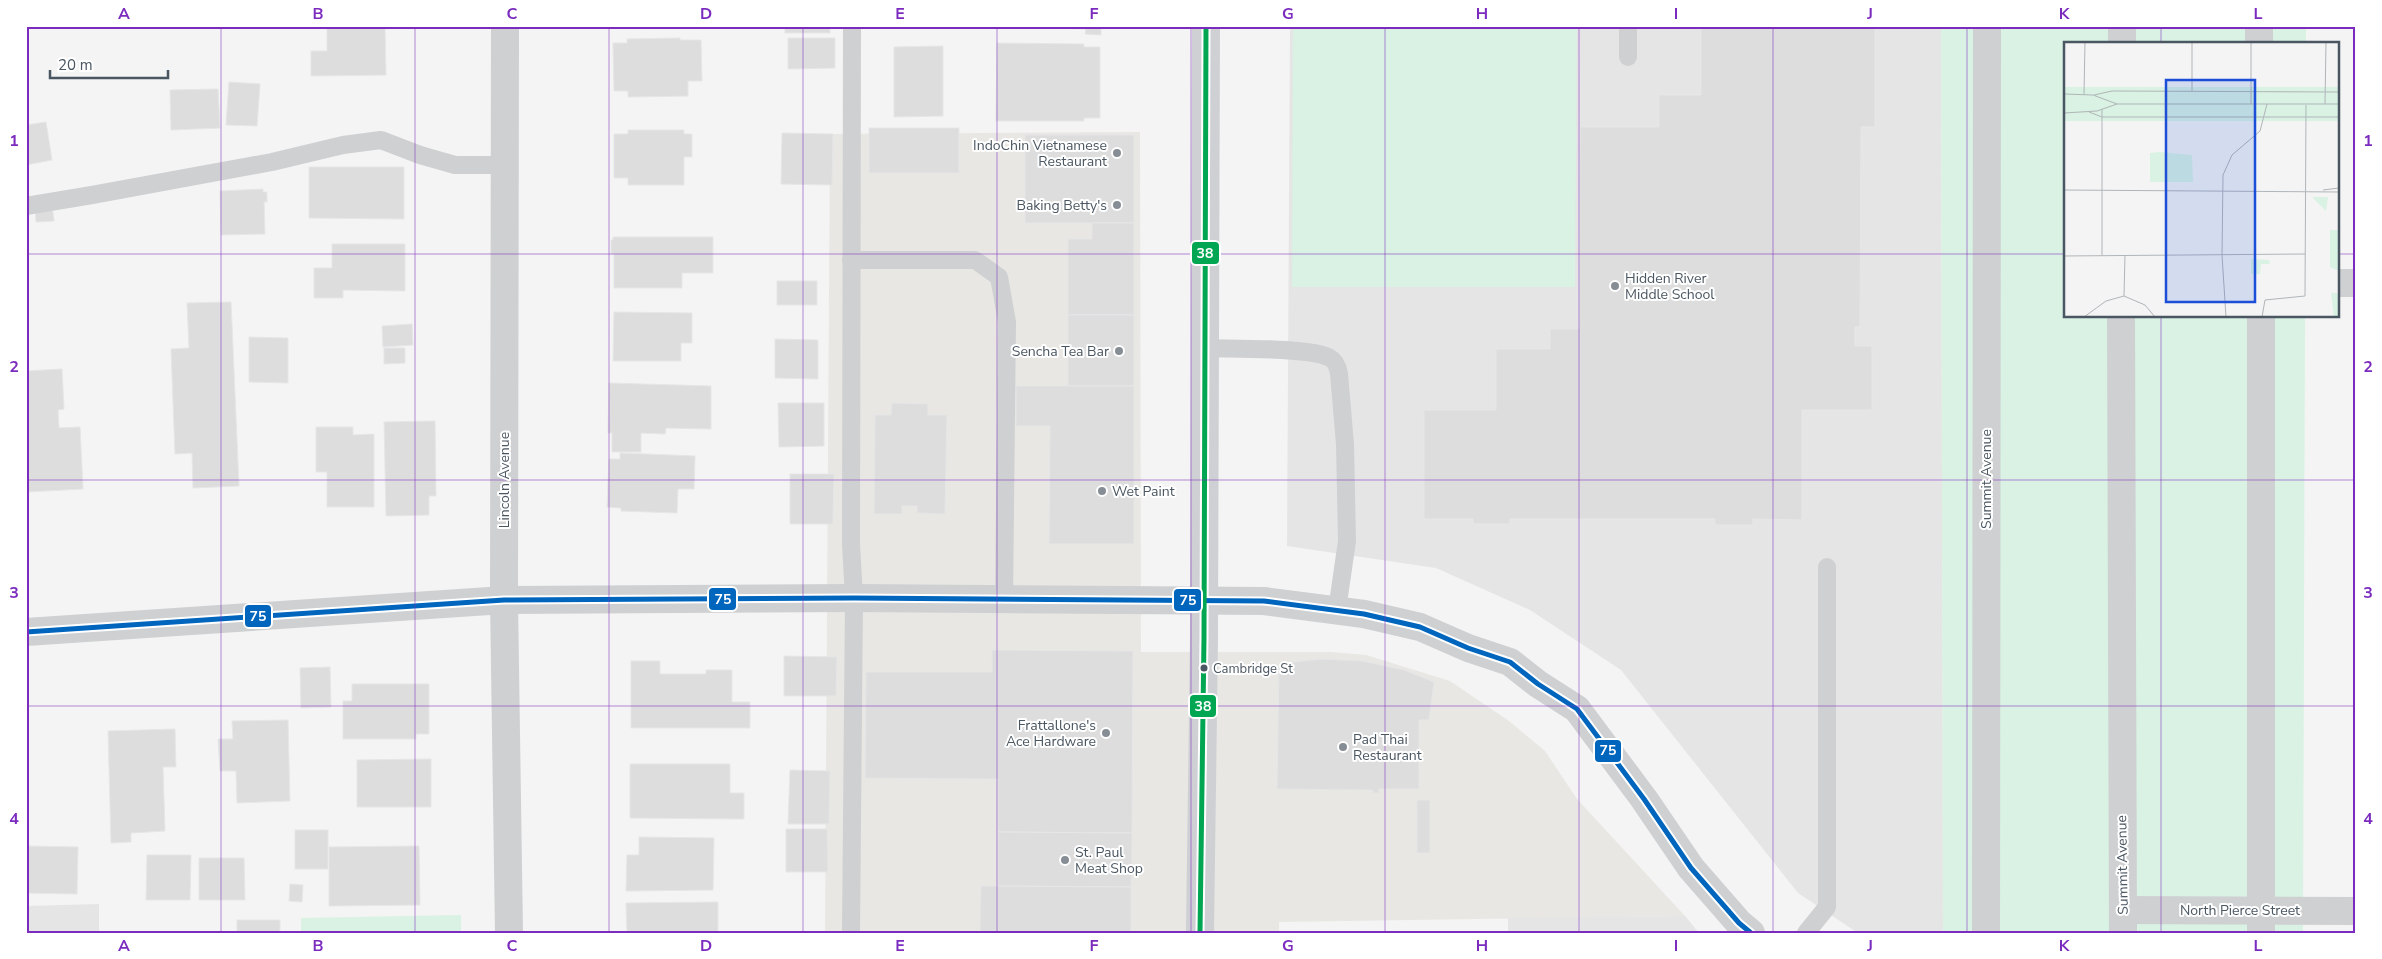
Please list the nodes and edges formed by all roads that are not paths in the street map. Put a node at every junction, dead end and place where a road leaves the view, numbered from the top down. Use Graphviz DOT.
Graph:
graph roads {
  1 [pos="505,26"];
  2 [pos="852,26"];
  3 [pos="1206,26"];
  4 [pos="1628,26"];
  5 [pos="1987,26"];
  6 [pos="2122,26"];
  7 [pos="2259,26"];
  8 [pos="2122,42"];
  9 [pos="2259,42"];
  10 [pos="1628,57"];
  11 [pos="505,165"];
  12 [pos="26,206"];
  13 [pos="851,260"];
  14 [pos="2340,283"];
  15 [pos="2356,283"];
  16 [pos="2121,318"];
  17 [pos="2261,318"];
  18 [pos="1205,348"];
  19 [pos="1826,567"];
  20 [pos="854,598"];
  21 [pos="504,600"];
  22 [pos="1004,601"];
  23 [pos="1204,602"];
  24 [pos="1337,610"];
  25 [pos="26,632"];
  26 [pos="2356,911"];
  27 [pos="2123,921"];
  28 [pos="2261,921"];
  29 [pos="509,933"];
  30 [pos="851,933"];
  31 [pos="1200,933"];
  32 [pos="1751,933"];
  33 [pos="1806,933"];
  34 [pos="1986,933"];
  1 -- 11 [label="street, Lincoln Avenue"];
  2 -- 13 [label="lane"];
  3 -- 18 [label="main road"];
  4 -- 10 [label="lane"];
  5 -- 34 [label="street, Summit Avenue"];
  6 -- 8 [label="street"];
  7 -- 9 [label="street"];
  11 -- 12 [label="lane"];
  11 -- 21 [label="street, Lincoln Avenue"];
  13 -- 20 [label="lane"];
  13 -- 22 [label="lane"];
  14 -- 15 [label="street"];
  16 -- 27 [label="street, Summit Avenue"];
  17 -- 28 [label="street"];
  18 -- 23 [label="main road"];
  18 -- 24 [label="lane"];
  19 -- 33 [label="lane"];
  20 -- 21 [label="street"];
  20 -- 22 [label="street"];
  20 -- 30 [label="lane"];
  21 -- 25 [label="street"];
  21 -- 29 [label="street, Lincoln Avenue"];
  22 -- 23 [label="street"];
  23 -- 24 [label="street"];
  23 -- 31 [label="main road"];
  24 -- 32 [label="street"];
  26 -- 28 [label="street, North Pierce Street"];
  27 -- 28 [label="street, North Pierce Street"];
}
